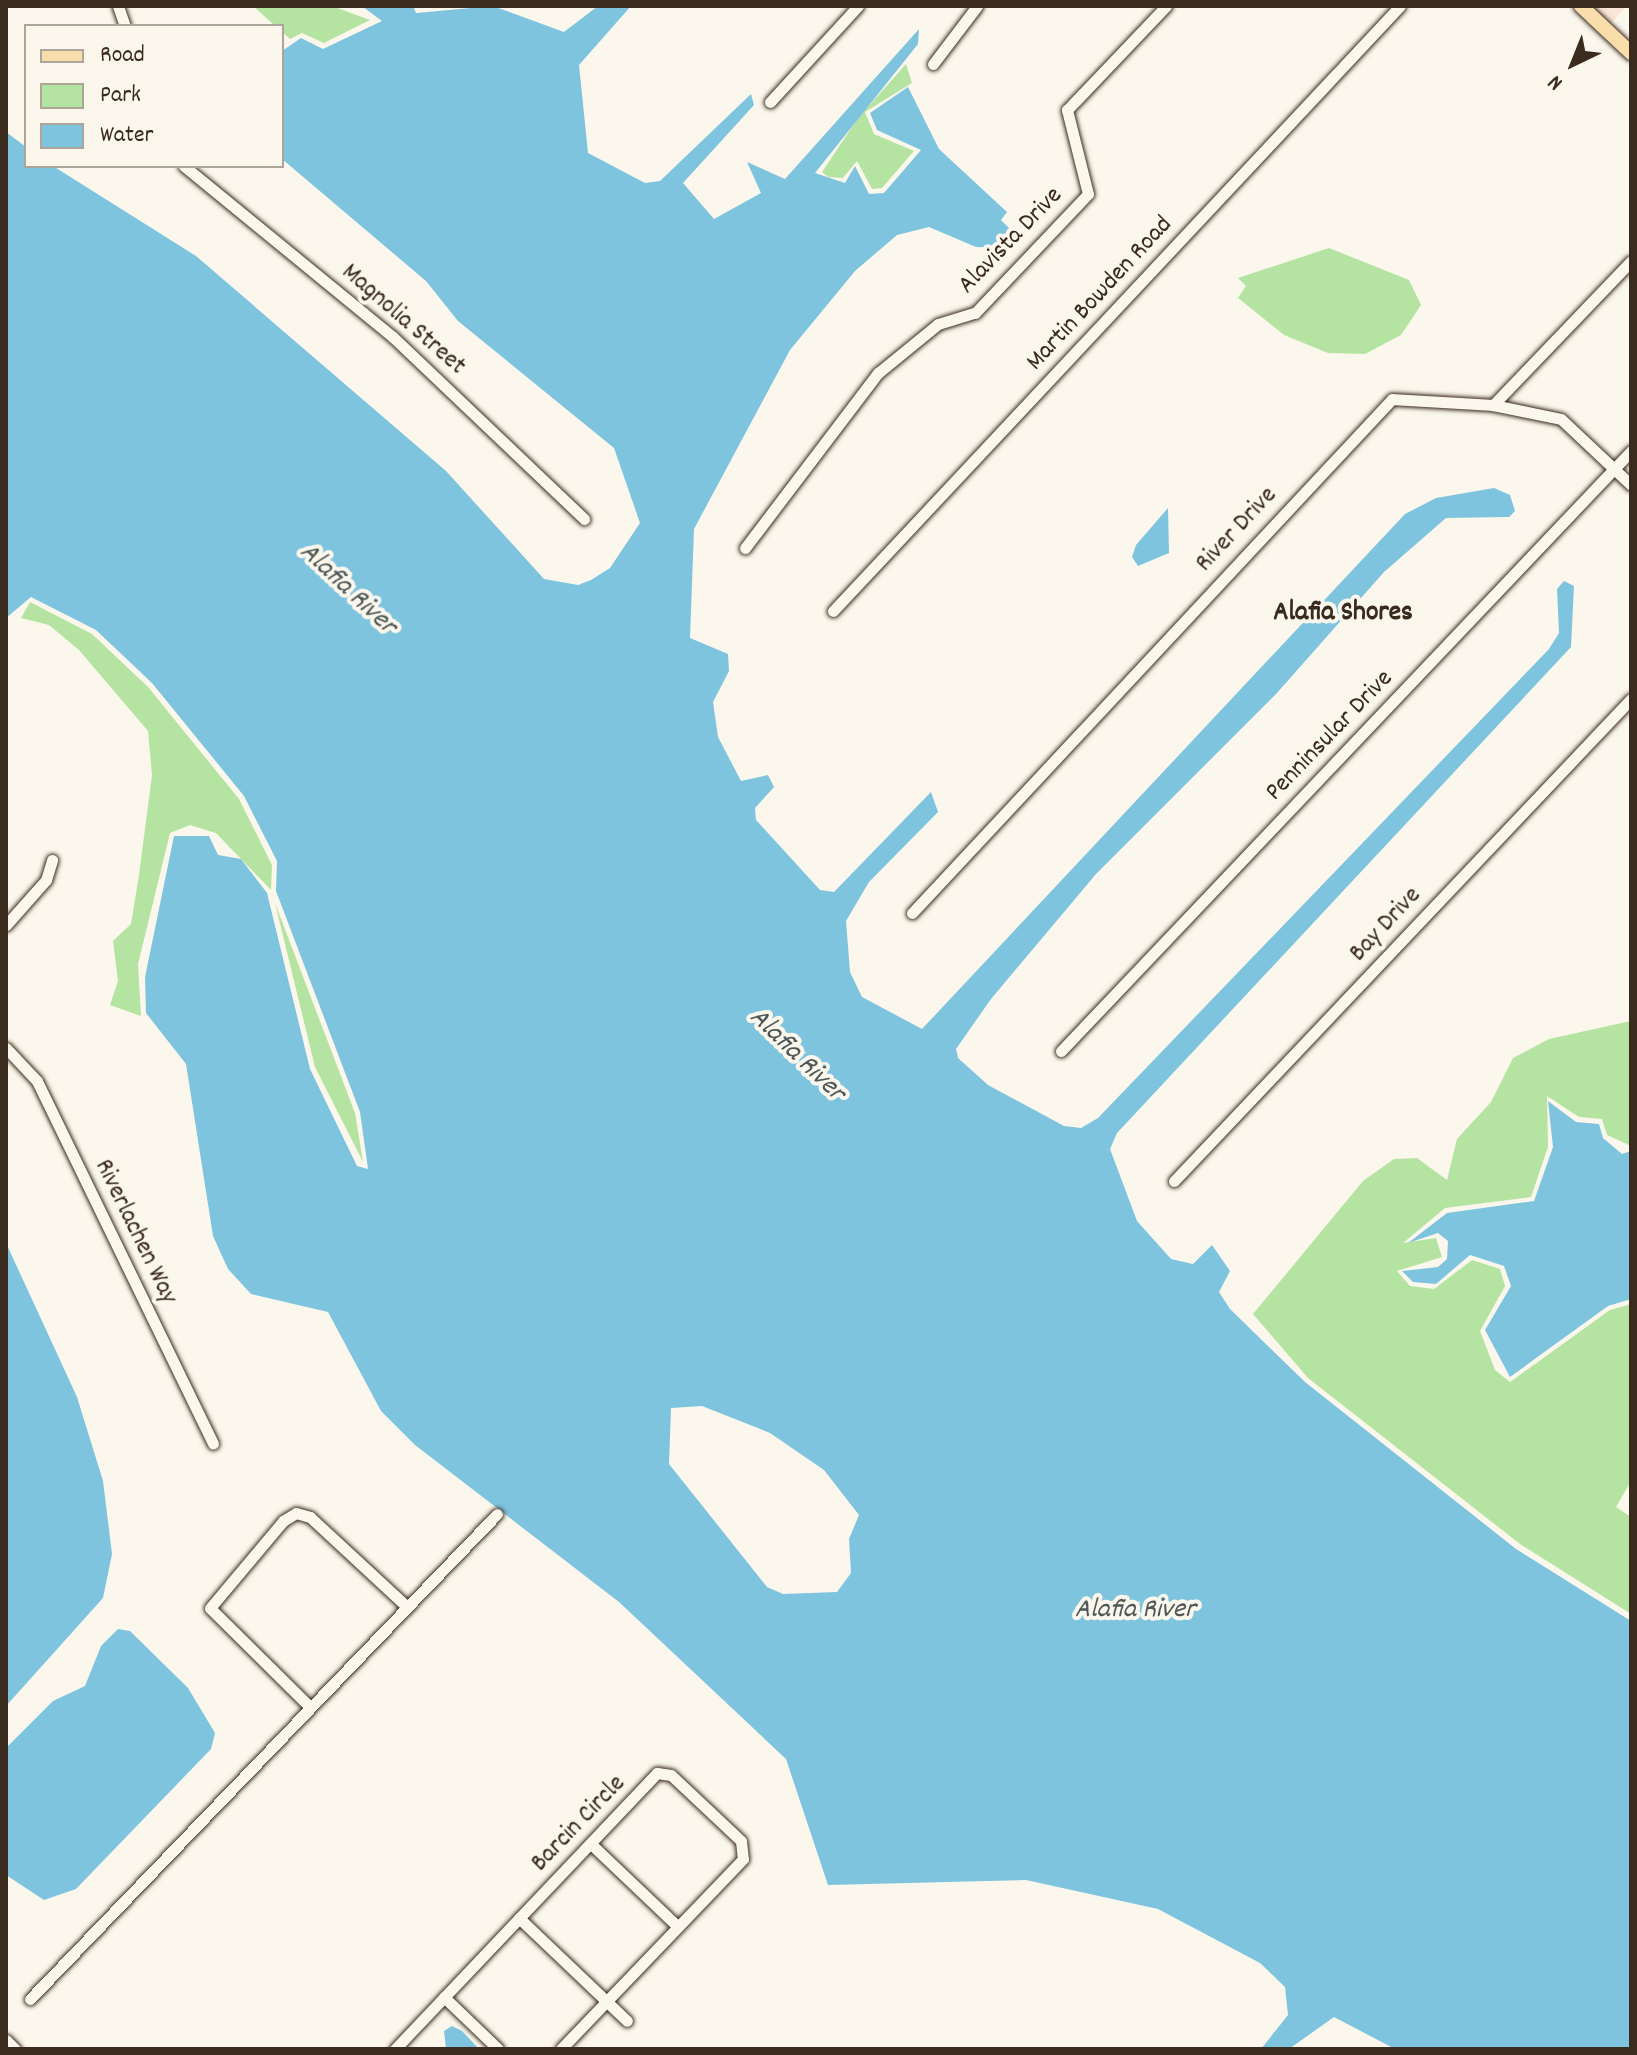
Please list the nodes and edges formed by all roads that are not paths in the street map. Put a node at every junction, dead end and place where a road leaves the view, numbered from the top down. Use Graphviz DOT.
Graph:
graph roads {
  1 [pos="858,6"];
  2 [pos="977,6"];
  3 [pos="1166,6"];
  4 [pos="1400,6"];
  5 [pos="1581,6"];
  6 [pos="1631,53"];
  7 [pos="933,64"];
  8 [pos="770,102"];
  9 [pos="186,168"];
  10 [pos="1631,261"];
  11 [pos="1493,405"];
  12 [pos="1631,451"];
  13 [pos="1614,469"];
  14 [pos="1631,485"];
  15 [pos="584,519"];
  16 [pos="745,548"];
  17 [pos="833,611"];
  18 [pos="1631,699"];
  19 [pos="52,860"];
  20 [pos="912,913"];
  21 [pos="6,925"];
  22 [pos="6,1048"];
  23 [pos="1061,1051"];
  24 [pos="1174,1181"];
  25 [pos="213,1443"];
  26 [pos="497,1514"];
  27 [pos="405,1605"];
  28 [pos="309,1706"];
  29 [pos="591,1844"];
  30 [pos="519,1918"];
  31 [pos="677,1926"];
  32 [pos="444,1997"];
  33 [pos="30,1999"];
  34 [pos="605,2003"];
  35 [pos="627,2021"];
  36 [pos="6,2040"];
  37 [pos="15,2049"];
  38 [pos="395,2049"];
  39 [pos="498,2049"];
  40 [pos="561,2049"];
  1 -- 8 [label="street"];
  2 -- 7 [label="street"];
  3 -- 16 [label="street, Alavista Drive"];
  4 -- 17 [label="street, Martin Bowden Road"];
  5 -- 6 [label="main road"];
  9 -- 15 [label="street, Magnolia Street"];
  10 -- 11 [label="street"];
  11 -- 13 [label="street"];
  11 -- 20 [label="street, River Drive"];
  12 -- 13 [label="street, Penninsular Drive"];
  13 -- 14 [label="street"];
  13 -- 23 [label="street, Penninsular Drive"];
  18 -- 24 [label="street, Bay Drive"];
  19 -- 21 [label="street"];
  22 -- 25 [label="street, Riverlachen Way"];
  26 -- 27 [label="street"];
  27 -- 28 [label="street"];
  27 -- 28 [label="street"];
  28 -- 33 [label="street"];
  29 -- 30 [label="street, Barcin Circle"];
  29 -- 31 [label="street"];
  29 -- 31 [label="street, Barcin Circle"];
  30 -- 32 [label="street, Barcin Circle"];
  30 -- 34 [label="street"];
  31 -- 34 [label="street, Barcin Circle"];
  32 -- 38 [label="street, Barcin Circle"];
  32 -- 39 [label="street"];
  34 -- 35 [label="street"];
  34 -- 40 [label="street, Barcin Circle"];
  36 -- 37 [label="street"];
}
